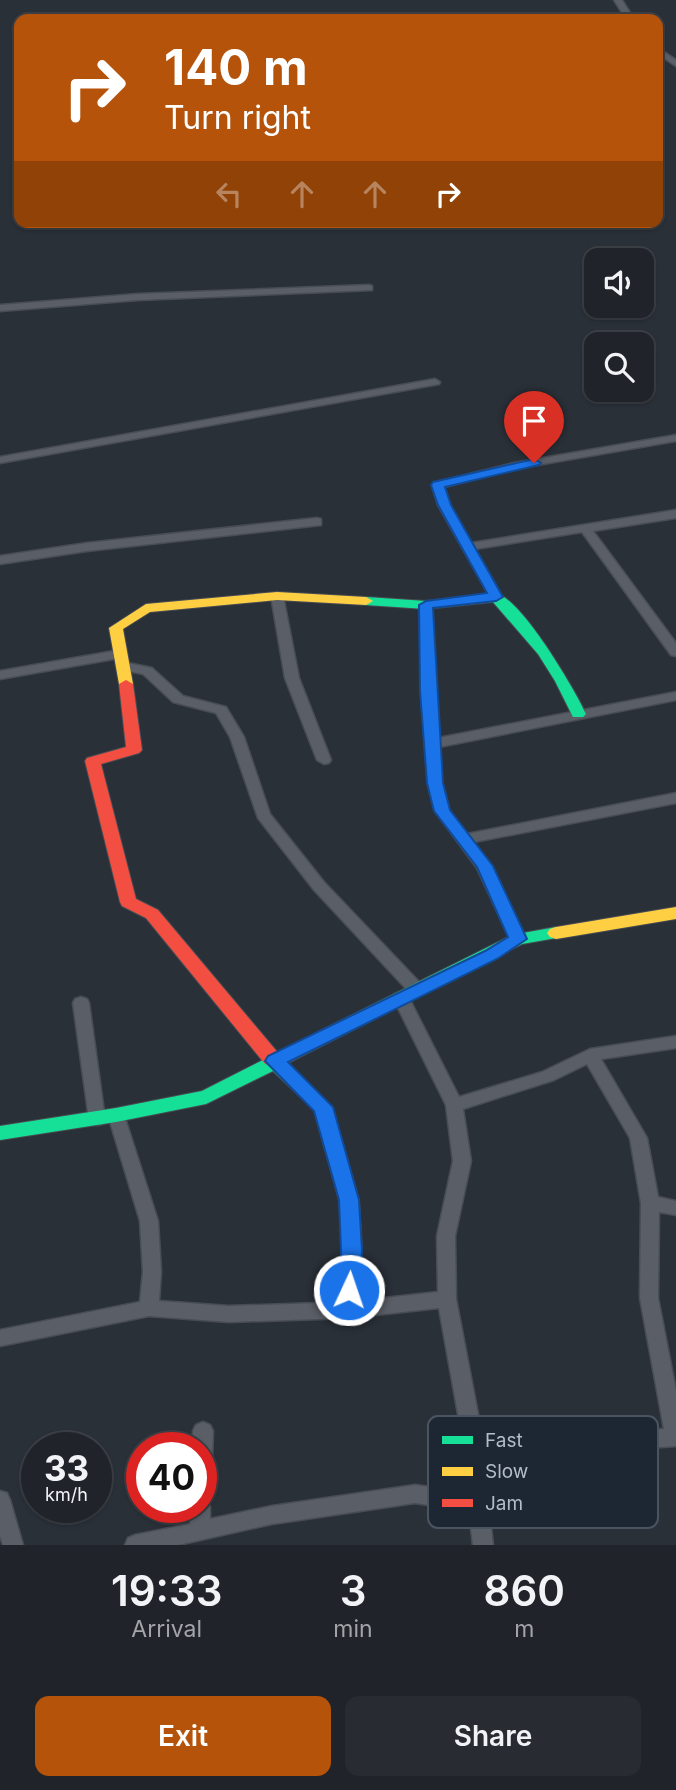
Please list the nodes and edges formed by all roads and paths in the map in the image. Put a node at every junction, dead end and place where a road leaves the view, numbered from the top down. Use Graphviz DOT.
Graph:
graph roads {
  1 [pos="369,288"];
  2 [pos="0,308"];
  3 [pos="435,382"];
  4 [pos="676,438"];
  5 [pos="0,460"];
  6 [pos="676,514"];
  7 [pos="317,522"];
  8 [pos="586,529"];
  9 [pos="467,547"];
  10 [pos="0,560"];
  11 [pos="277,596"];
  12 [pos="496,597"];
  13 [pos="426,605"];
  14 [pos="676,652"];
  15 [pos="122,660"];
  16 [pos="0,675"];
  17 [pos="676,696"];
  18 [pos="578,714"];
  19 [pos="432,744"];
  20 [pos="324,760"];
  21 [pos="676,798"];
  22 [pos="465,839"];
  23 [pos="676,913"];
  24 [pos="518,939"];
  25 [pos="409,994"];
  26 [pos="81,1003"];
  27 [pos="676,1042"];
  28 [pos="590,1055"];
  29 [pos="274,1061"];
  30 [pos="454,1105"];
  31 [pos="116,1115"];
  32 [pos="97,1119"];
  33 [pos="0,1133"];
  34 [pos="650,1203"];
  35 [pos="676,1208"];
  36 [pos="447,1299"];
  37 [pos="149,1308"];
  38 [pos="348,1310"];
  39 [pos="0,1338"];
  40 [pos="467,1416"];
  41 [pos="676,1437"];
  42 [pos="658,1438"];
  43 [pos="428,1496"];
  44 [pos="0,1500"];
  45 [pos="200,1523"];
  46 [pos="200,1531"];
  47 [pos="13,1545"];
  48 [pos="135,1545"];
  1 -- 2 [label="street"];
  3 -- 5 [label="street"];
  4 -- 9 [label="street"];
  6 -- 8 [label="street"];
  7 -- 10 [label="street"];
  8 -- 9 [label="street"];
  8 -- 14 [label="street"];
  9 -- 12 [label="street"];
  11 -- 13 [label="street"];
  11 -- 15 [label="street"];
  11 -- 20 [label="street"];
  12 -- 13 [label="street"];
  12 -- 18 [label="street"];
  13 -- 19 [label="street"];
  15 -- 16 [label="street"];
  15 -- 25 [label="street"];
  15 -- 29 [label="street"];
  17 -- 18 [label="street"];
  18 -- 19 [label="street"];
  19 -- 22 [label="street"];
  21 -- 22 [label="street"];
  22 -- 24 [label="street"];
  23 -- 24 [label="street"];
  24 -- 25 [label="street"];
  25 -- 29 [label="street"];
  25 -- 30 [label="street"];
  26 -- 32 [label="street"];
  27 -- 28 [label="street"];
  28 -- 30 [label="street"];
  28 -- 34 [label="street"];
  29 -- 31 [label="street"];
  29 -- 38 [label="street"];
  30 -- 36 [label="street"];
  31 -- 32 [label="street"];
  31 -- 37 [label="street"];
  32 -- 33 [label="street"];
  34 -- 35 [label="street"];
  34 -- 41 [label="street"];
  36 -- 38 [label="street"];
  36 -- 40 [label="street"];
  37 -- 38 [label="street"];
  37 -- 39 [label="street"];
  41 -- 42 [label="street"];
  43 -- 46 [label="street"];
  44 -- 47 [label="street"];
  45 -- 46 [label="street"];
  46 -- 48 [label="street"];
}
